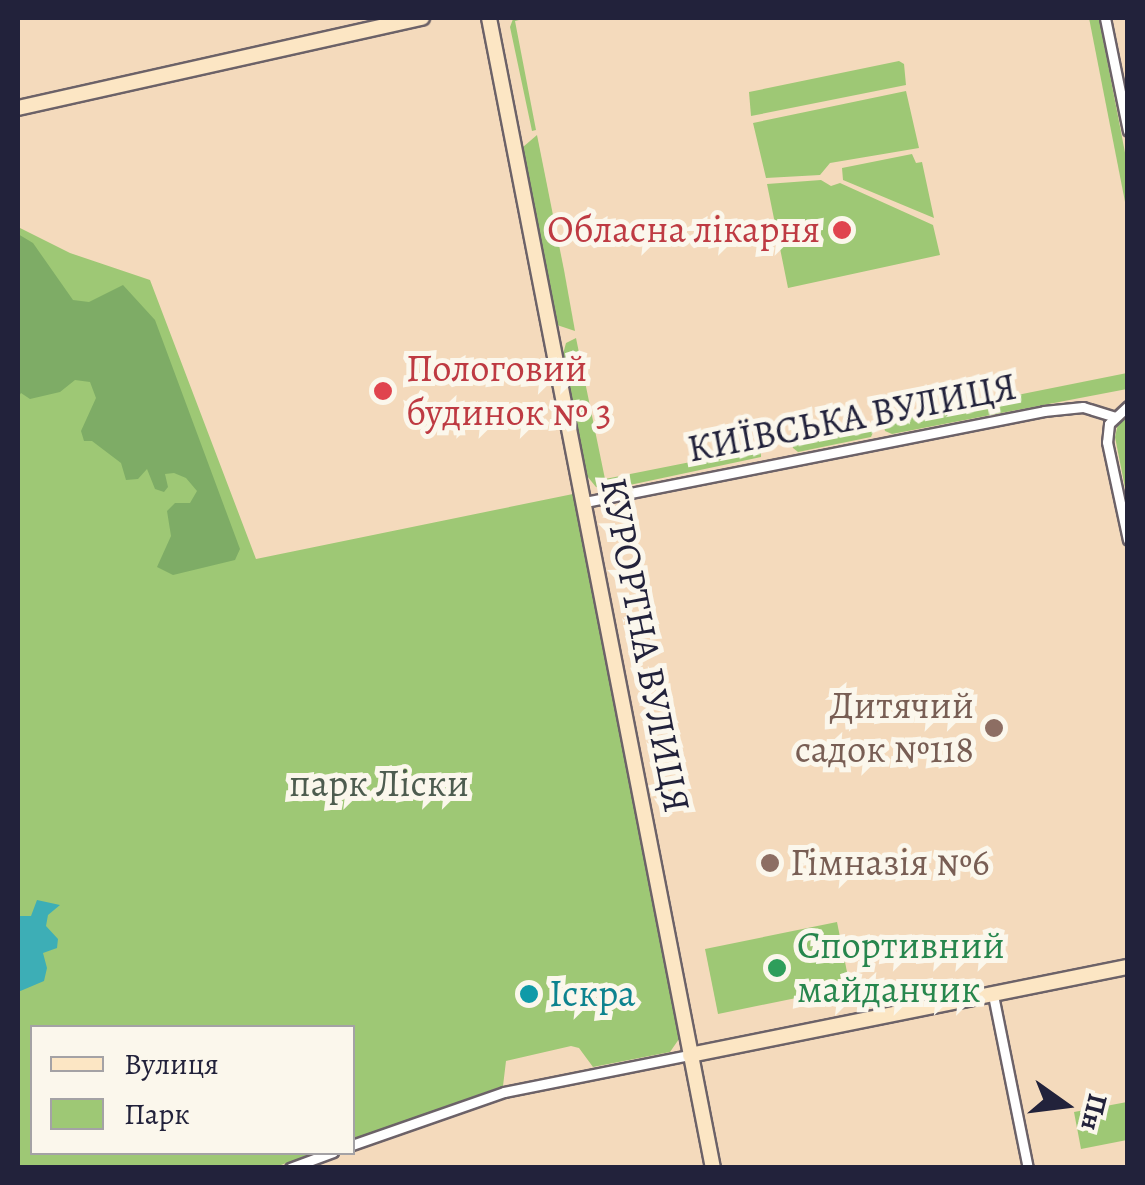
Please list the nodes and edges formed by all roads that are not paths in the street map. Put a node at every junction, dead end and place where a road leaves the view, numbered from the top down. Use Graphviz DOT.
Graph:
graph roads {
  1 [pos="422,18"];
  2 [pos="489,18"];
  3 [pos="1106,18"];
  4 [pos="18,108"];
  5 [pos="1128,130"];
  6 [pos="1128,406"];
  7 [pos="1115,417"];
  8 [pos="585,502"];
  9 [pos="1128,540"];
  10 [pos="1128,967"];
  11 [pos="993,994"];
  12 [pos="690,1055"];
  13 [pos="355,1145"];
  14 [pos="324,1155"];
  15 [pos="290,1168"];
  16 [pos="713,1168"];
  17 [pos="1028,1168"];
  1 -- 4 [label="main road"];
  2 -- 8 [label="main road, КУРОРТНА ВУЛИЦЯ"];
  3 -- 5 [label="street"];
  6 -- 7 [label="street"];
  7 -- 8 [label="street, КИЇВСЬКА ВУЛИЦЯ"];
  7 -- 9 [label="street"];
  8 -- 12 [label="main road, КУРОРТНА ВУЛИЦЯ"];
  10 -- 11 [label="main road"];
  11 -- 12 [label="main road"];
  11 -- 17 [label="street"];
  12 -- 13 [label="street"];
  12 -- 16 [label="main road, КУРОРТНА ВУЛИЦЯ"];
  14 -- 15 [label="street"];
}
